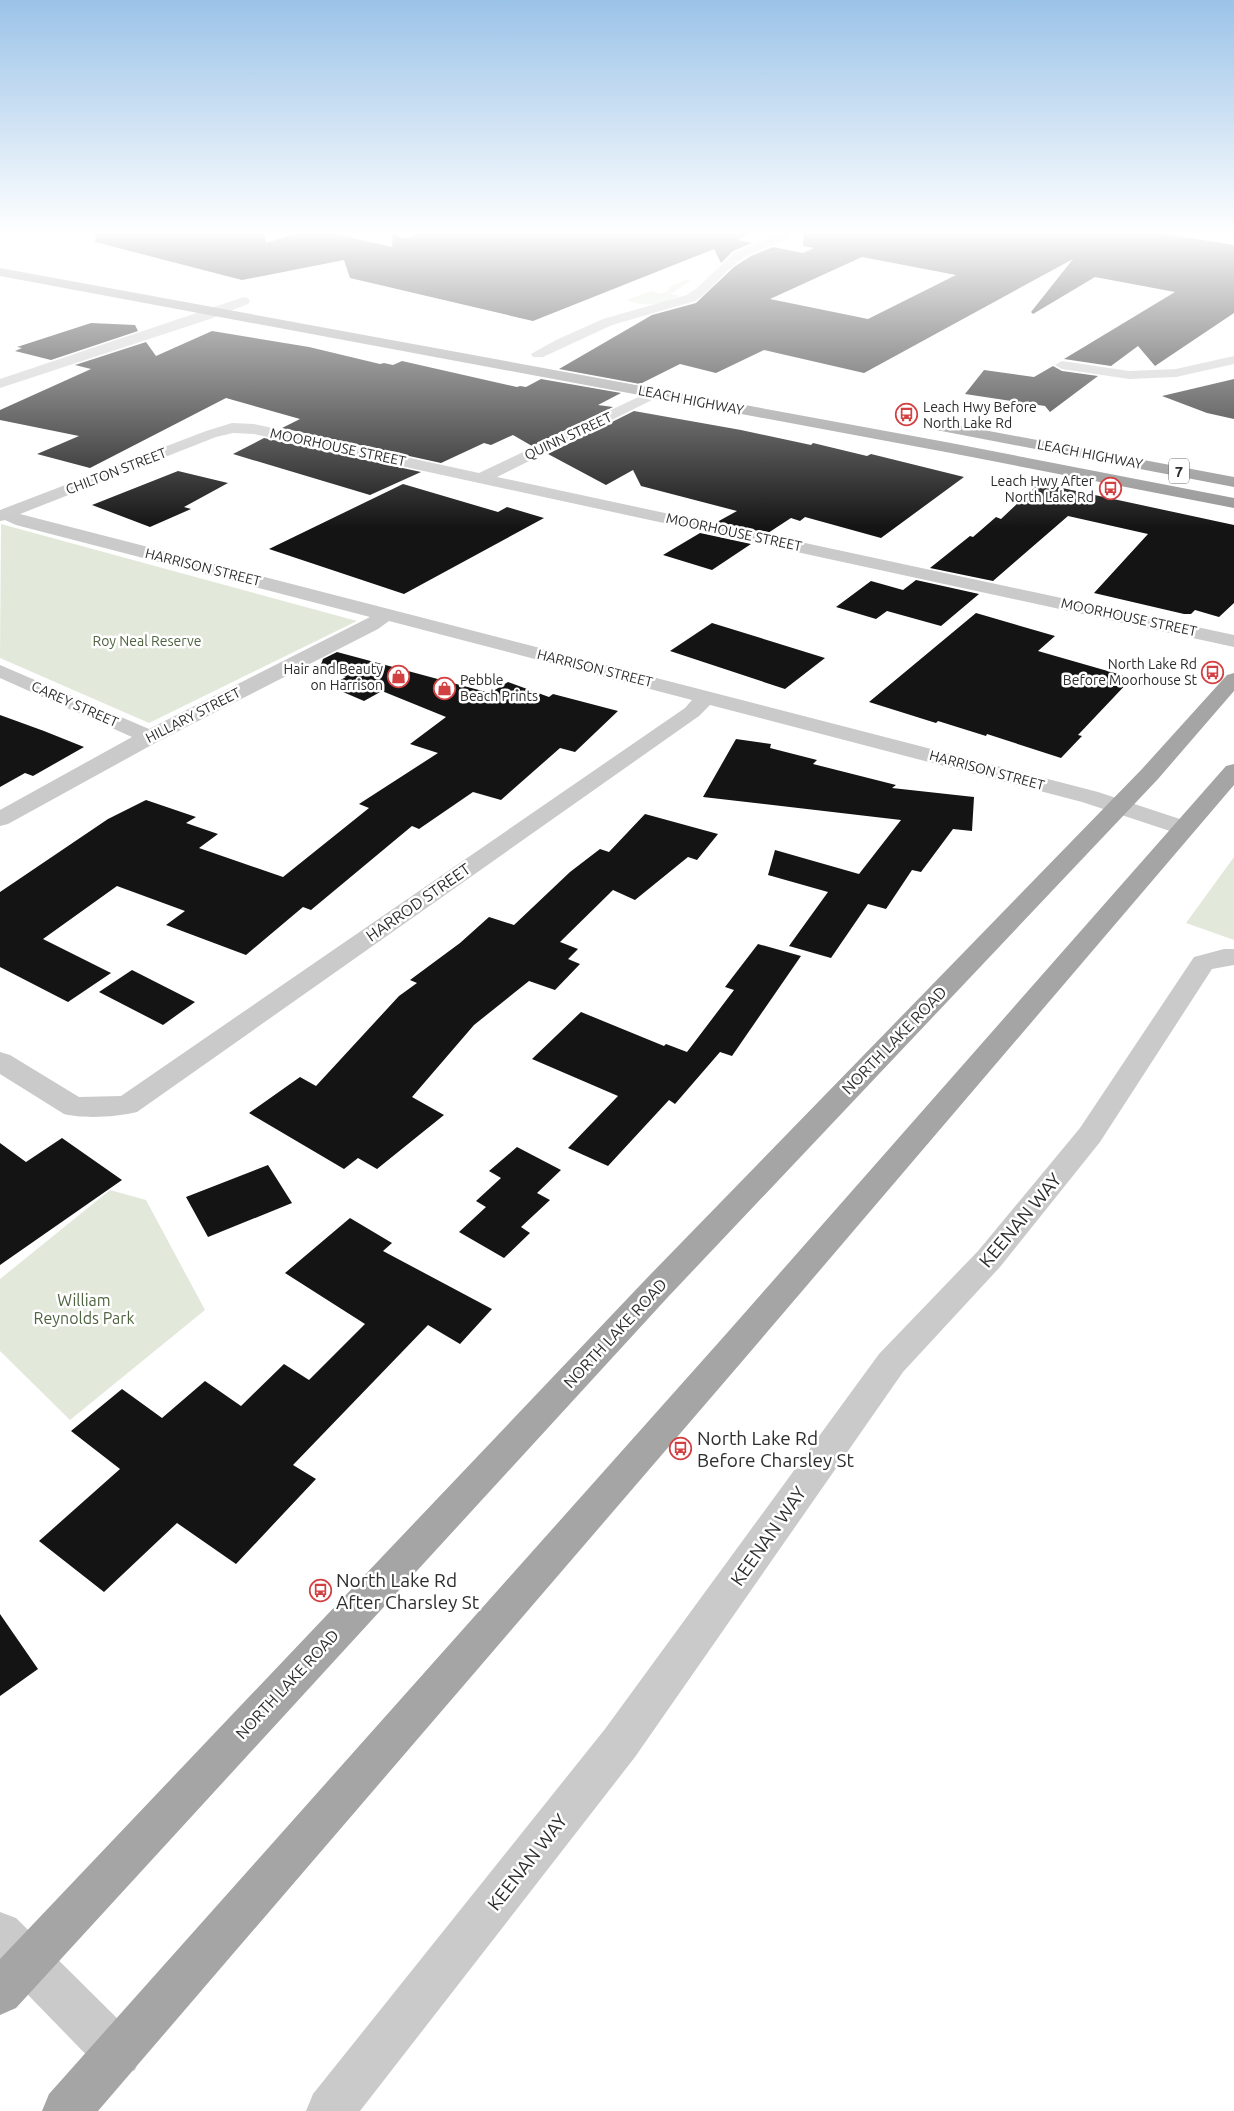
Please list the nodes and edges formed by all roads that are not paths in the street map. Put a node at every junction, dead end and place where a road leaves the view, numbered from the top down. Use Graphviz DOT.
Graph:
graph roads {
  1 [pos="160,331"];
  2 [pos="316,331"];
  3 [pos="588,331"];
  4 [pos="533,353"];
  5 [pos="557,357"];
  6 [pos="1234,360"];
  7 [pos="1062,365"];
  8 [pos="0,384"];
  9 [pos="655,393"];
  10 [pos="829,413"];
  11 [pos="816,423"];
  12 [pos="924,424"];
  13 [pos="232,428"];
  14 [pos="1125,460"];
  15 [pos="1234,472"];
  16 [pos="481,478"];
  17 [pos="1234,482"];
  18 [pos="1234,503"];
  19 [pos="3,515"];
  20 [pos="387,614"];
  21 [pos="1234,641"];
  22 [pos="0,671"];
  23 [pos="1234,680"];
  24 [pos="707,697"];
  25 [pos="149,737"];
  26 [pos="1234,771"];
  27 [pos="1117,806"];
  28 [pos="0,819"];
  29 [pos="1184,828"];
  30 [pos="1234,957"];
  31 [pos="0,1061"];
  32 [pos="9,1963"];
  33 [pos="118,2053"];
  34 [pos="66,2111"];
  35 [pos="330,2111"];
  1 -- 8 [label="street"];
  2 -- 9 [label="highway, LEACH HIGHWAY / 7"];
  3 -- 4 [label="street"];
  4 -- 5 [label="highway"];
  6 -- 7 [label="street"];
  9 -- 11 [label="highway, LEACH HIGHWAY / 7"];
  9 -- 16 [label="street, QUINN STREET"];
  10 -- 11 [label="highway"];
  11 -- 18 [label="highway, LEACH HIGHWAY / 7"];
  12 -- 14 [label="highway, LEACH HIGHWAY / 7"];
  13 -- 16 [label="street, MOORHOUSE STREET"];
  13 -- 19 [label="street, CHILTON STREET"];
  14 -- 15 [label="highway"];
  14 -- 17 [label="highway, LEACH HIGHWAY / 7"];
  16 -- 21 [label="street, MOORHOUSE STREET"];
  19 -- 20 [label="street, HARRISON STREET"];
  20 -- 24 [label="street, HARRISON STREET"];
  20 -- 25 [label="street, HILLARY STREET"];
  22 -- 25 [label="street, CAREY STREET"];
  23 -- 27 [label="main road, NORTH LAKE ROAD"];
  24 -- 27 [label="street, HARRISON STREET"];
  24 -- 31 [label="street, HARROD STREET"];
  25 -- 28 [label="street, HILLARY STREET"];
  26 -- 29 [label="main road"];
  27 -- 29 [label="street, HARRISON STREET"];
  27 -- 32 [label="main road, NORTH LAKE ROAD"];
  29 -- 33 [label="main road"];
  30 -- 35 [label="street, KEENAN WAY"];
  32 -- 33 [label="street"];
  33 -- 34 [label="main road"];
}
